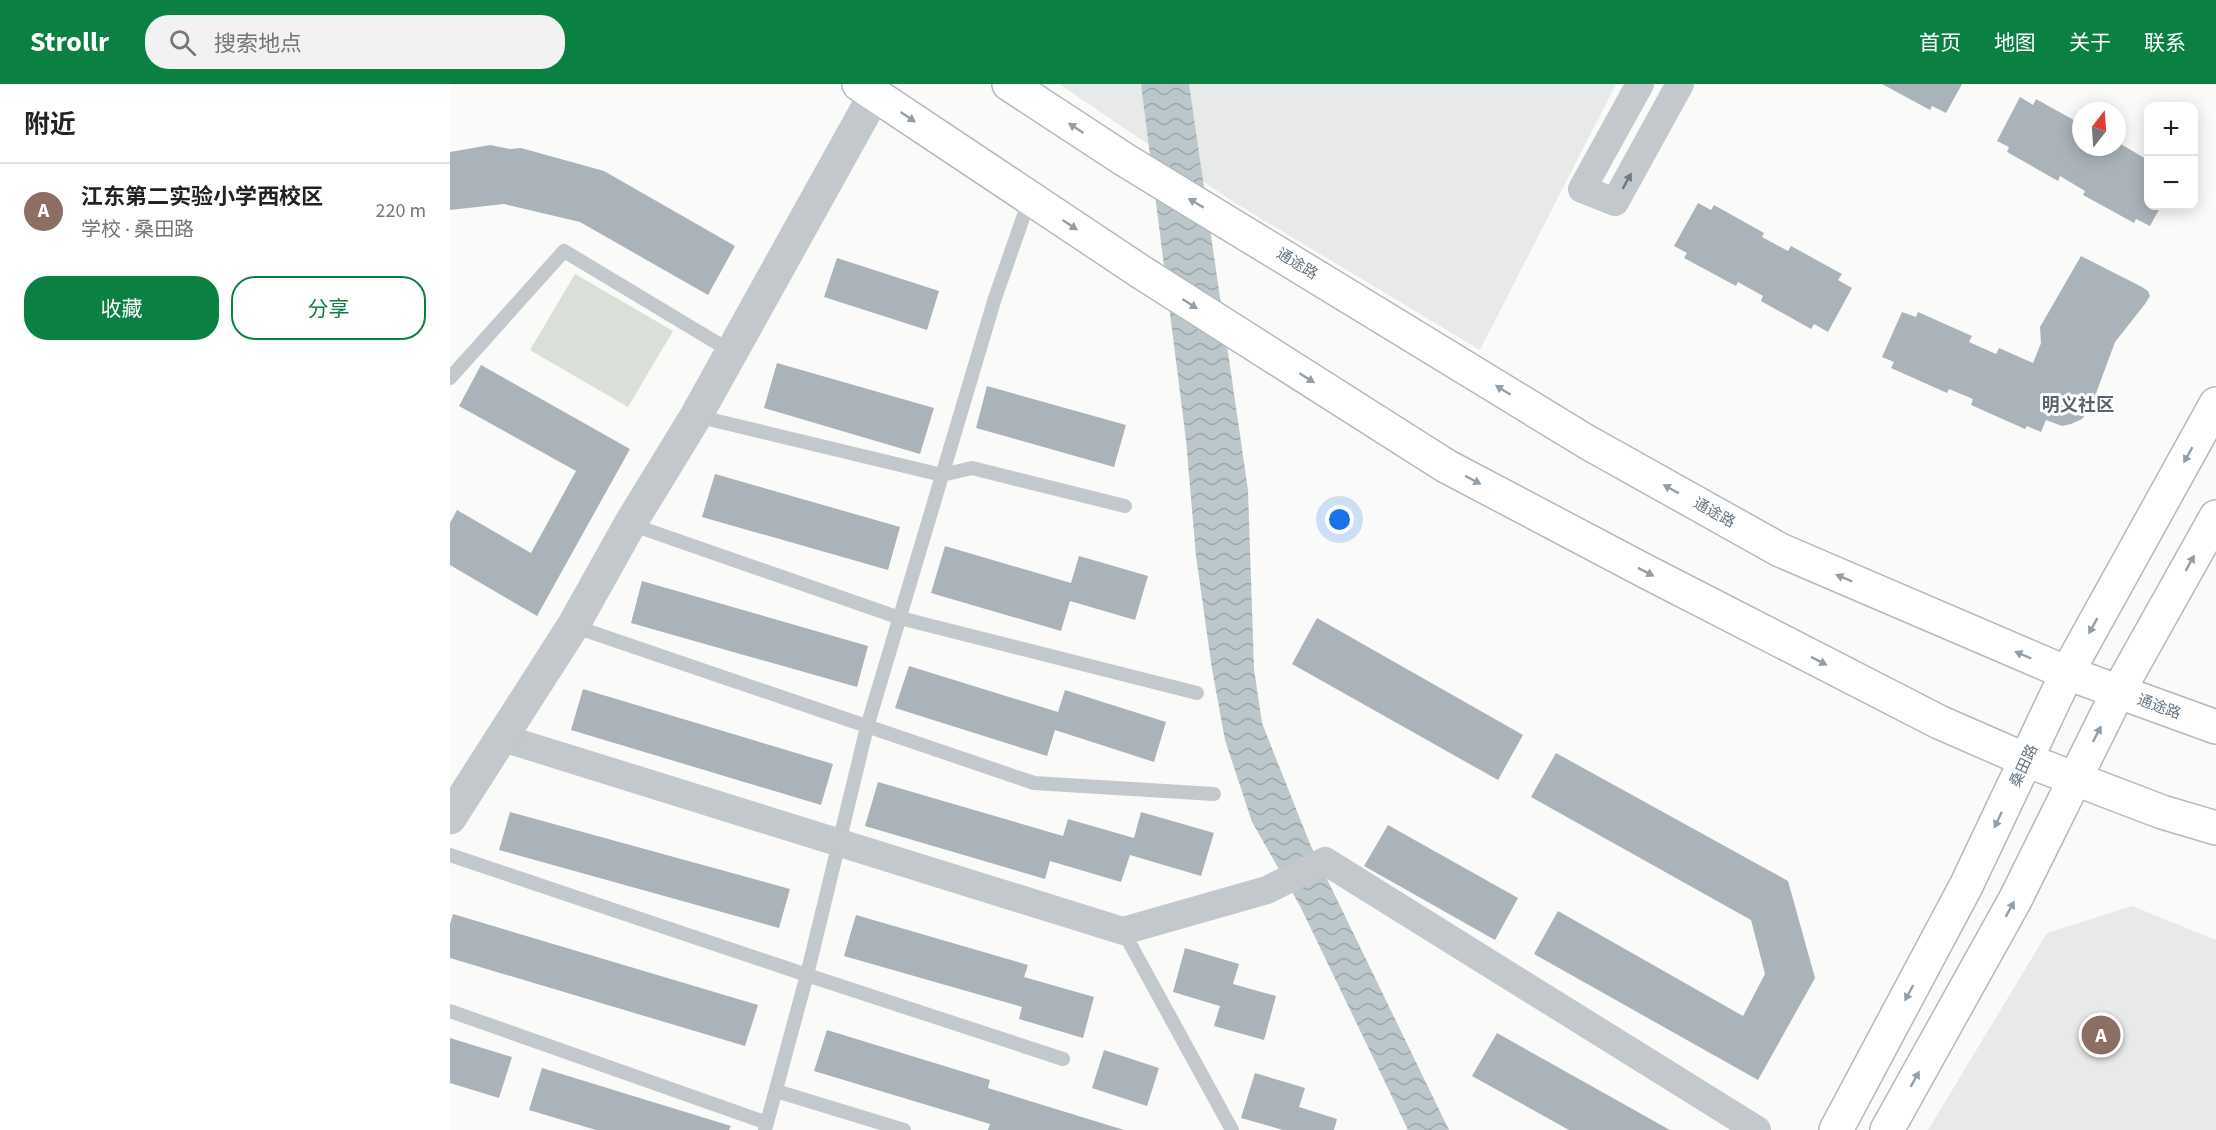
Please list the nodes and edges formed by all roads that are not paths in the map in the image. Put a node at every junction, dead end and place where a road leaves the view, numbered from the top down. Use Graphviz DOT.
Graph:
graph roads {
  1 [pos="1009,84"];
  2 [pos="1640,84"];
  3 [pos="1680,84"];
  4 [pos="867,89"];
  5 [pos="1030,198"];
  6 [pos="732,352"];
  7 [pos="450,378"];
  8 [pos="2216,404"];
  9 [pos="696,416"];
  10 [pos="942,475"];
  11 [pos="1125,506"];
  12 [pos="2216,517"];
  13 [pos="630,524"];
  14 [pos="900,618"];
  15 [pos="573,626"];
  16 [pos="2067,673"];
  17 [pos="2118,692"];
  18 [pos="1197,693"];
  19 [pos="867,727"];
  20 [pos="2216,727"];
  21 [pos="502,738"];
  22 [pos="2026,760"];
  23 [pos="2075,778"];
  24 [pos="1215,794"];
  25 [pos="450,818"];
  26 [pos="2216,828"];
  27 [pos="837,844"];
  28 [pos="450,855"];
  29 [pos="1123,932"];
  30 [pos="807,975"];
  31 [pos="450,1011"];
  32 [pos="1063,1059"];
  33 [pos="776,1091"];
  34 [pos="766,1126"];
  35 [pos="904,1130"];
  36 [pos="1232,1130"];
  37 [pos="1757,1130"];
  38 [pos="1836,1130"];
  39 [pos="1887,1130"];
  16 -- 1 [label="main road, 通途路, one-way"];
  2 -- 3 [label="street, one-way"];
  4 -- 5 [label="main road, one-way"];
  4 -- 6 [label="street"];
  5 -- 10 [label="lane"];
  5 -- 22 [label="main road, one-way"];
  6 -- 7 [label="lane"];
  6 -- 9 [label="street"];
  8 -- 16 [label="main road, 桑田路, one-way"];
  9 -- 10 [label="lane"];
  9 -- 13 [label="street"];
  10 -- 11 [label="lane"];
  10 -- 14 [label="lane"];
  17 -- 12 [label="main road, one-way"];
  13 -- 14 [label="lane"];
  13 -- 15 [label="street"];
  14 -- 18 [label="lane"];
  14 -- 19 [label="lane"];
  15 -- 19 [label="lane"];
  15 -- 21 [label="street"];
  16 -- 17 [label="main road, 通途路"];
  16 -- 22 [label="main road, 桑田路"];
  17 -- 20 [label="main road, 通途路"];
  23 -- 17 [label="main road, one-way"];
  19 -- 24 [label="lane"];
  19 -- 27 [label="lane"];
  21 -- 25 [label="street"];
  21 -- 27 [label="street"];
  22 -- 23 [label="main road"];
  22 -- 38 [label="main road, 桑田路, one-way"];
  23 -- 26 [label="main road"];
  39 -- 23 [label="main road, one-way"];
  27 -- 29 [label="street"];
  27 -- 30 [label="lane"];
  28 -- 30 [label="lane"];
  29 -- 36 [label="lane"];
  29 -- 37 [label="street"];
  30 -- 32 [label="lane"];
  30 -- 33 [label="lane"];
  31 -- 34 [label="lane"];
  33 -- 34 [label="lane"];
  33 -- 35 [label="lane"];
}
